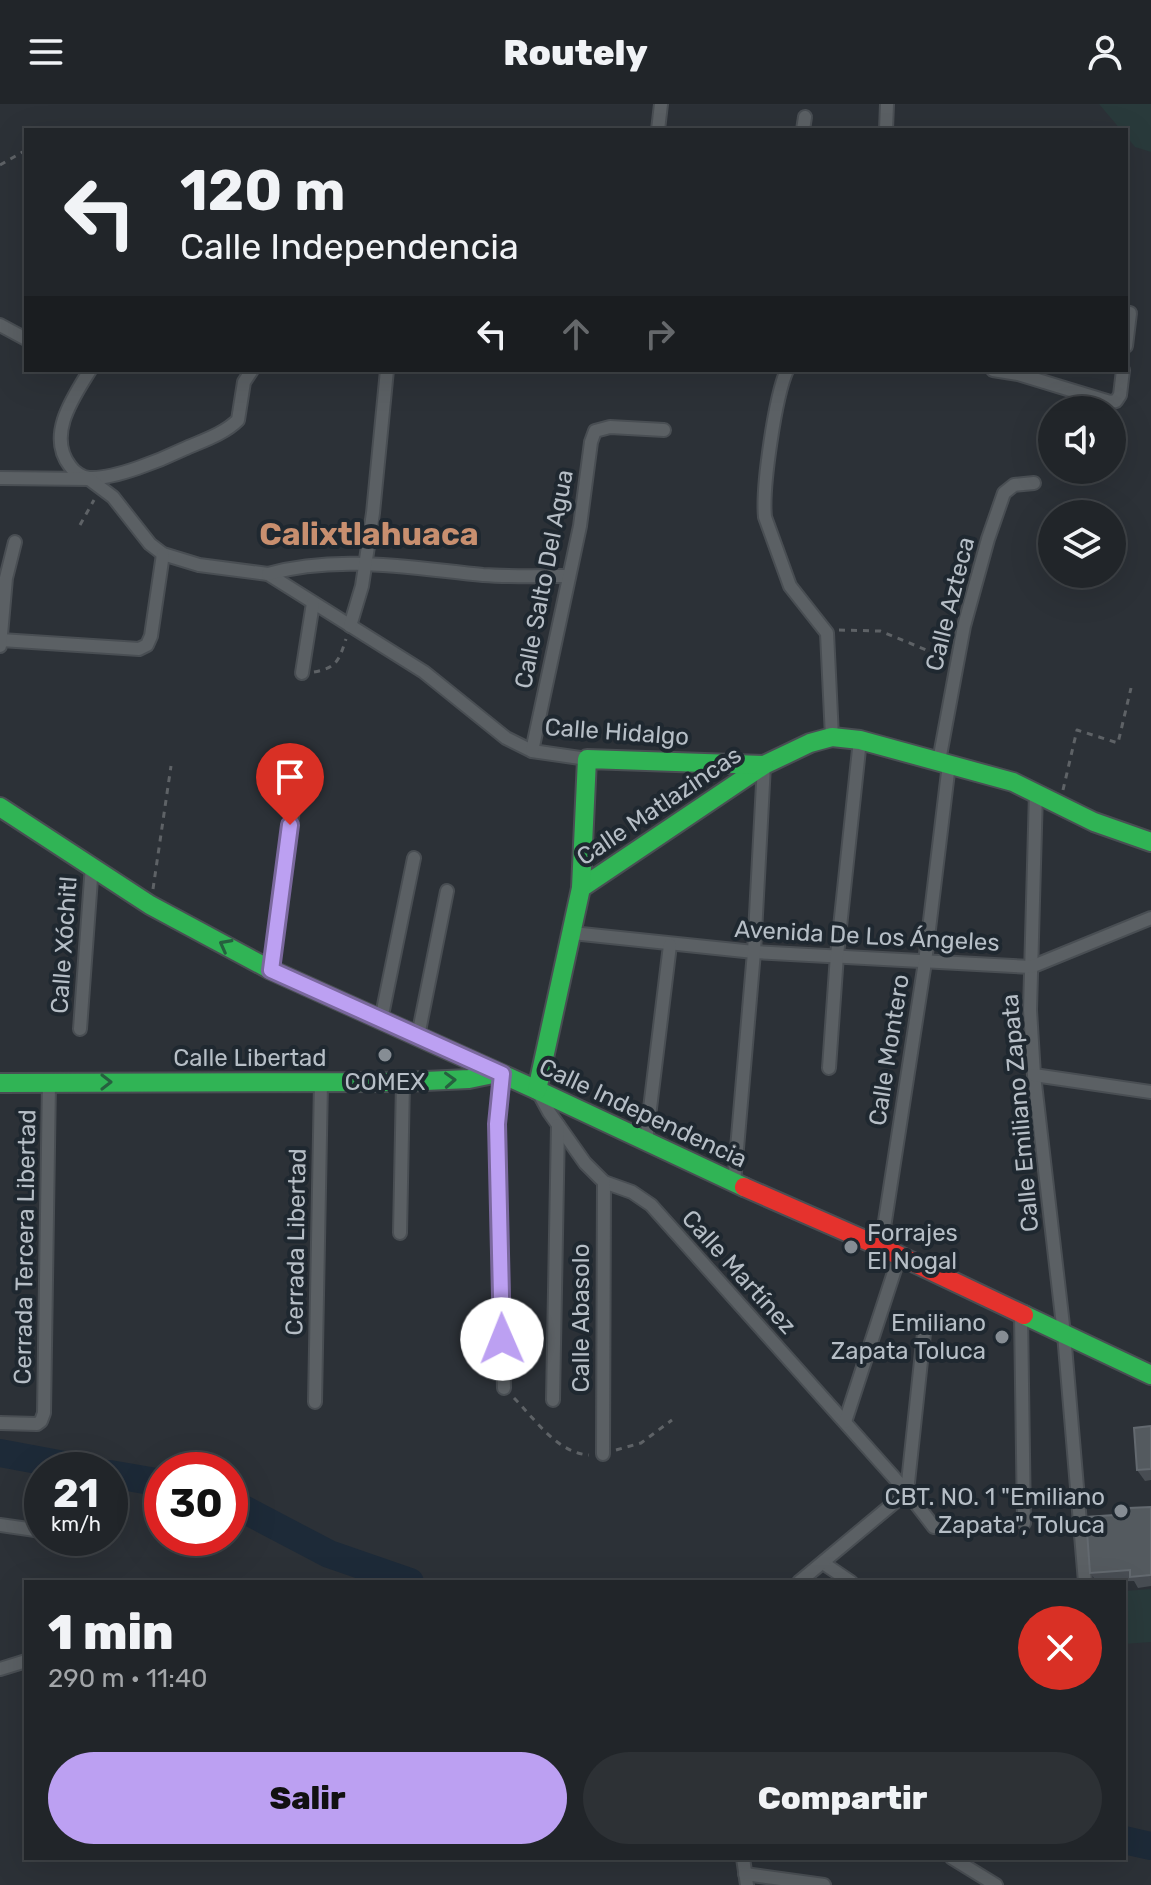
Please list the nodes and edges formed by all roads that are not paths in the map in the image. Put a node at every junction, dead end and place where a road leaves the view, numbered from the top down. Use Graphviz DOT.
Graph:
graph roads {
  1 [pos="661,104"];
  2 [pos="887,104"];
  3 [pos="658,128"];
  4 [pos="886,128"];
  5 [pos="1130,313"];
  6 [pos="0,325"];
  7 [pos="1128,330"];
  8 [pos="24,338"];
  9 [pos="89,372"];
  10 [pos="251,372"];
  11 [pos="387,372"];
  12 [pos="787,372"];
  13 [pos="1018,372"];
  14 [pos="1123,372"];
  15 [pos="664,430"];
  16 [pos="0,478"];
  17 [pos="89,479"];
  18 [pos="1034,483"];
  19 [pos="15,542"];
  20 [pos="163,554"];
  21 [pos="365,564"];
  22 [pos="268,574"];
  23 [pos="569,576"];
  24 [pos="313,603"];
  25 [pos="350,626"];
  26 [pos="1,643"];
  27 [pos="302,673"];
  28 [pos="832,737"];
  29 [pos="860,740"];
  30 [pos="532,751"];
  31 [pos="587,759"];
  32 [pos="944,762"];
  33 [pos="764,765"];
  34 [pos="1036,792"];
  35 [pos="294,802"];
  36 [pos="0,807"];
  37 [pos="1151,842"];
  38 [pos="414,858"];
  39 [pos="92,865"];
  40 [pos="581,888"];
  41 [pos="447,891"];
  42 [pos="1151,918"];
  43 [pos="572,933"];
  44 [pos="670,945"];
  45 [pos="754,952"];
  46 [pos="837,955"];
  47 [pos="925,962"];
  48 [pos="1031,967"];
  49 [pos="271,970"];
  50 [pos="381,1020"];
  51 [pos="80,1029"];
  52 [pos="418,1036"];
  53 [pos="829,1068"];
  54 [pos="500,1073"];
  55 [pos="1034,1075"];
  56 [pos="49,1081"];
  57 [pos="321,1082"];
  58 [pos="403,1082"];
  59 [pos="0,1083"];
  60 [pos="537,1090"];
  61 [pos="1151,1092"];
  62 [pos="558,1125"];
  63 [pos="646,1141"];
  64 [pos="604,1182"];
  65 [pos="734,1183"];
  66 [pos="400,1233"];
  67 [pos="881,1247"];
  68 [pos="899,1257"];
  69 [pos="1021,1314"];
  70 [pos="924,1333"];
  71 [pos="1064,1334"];
  72 [pos="1151,1375"];
  73 [pos="504,1388"];
  74 [pos="553,1400"];
  75 [pos="315,1402"];
  76 [pos="845,1422"];
  77 [pos="0,1423"];
  78 [pos="603,1454"];
  79 [pos="907,1492"];
  80 [pos="1024,1523"];
  81 [pos="0,1525"];
  82 [pos="934,1527"];
  83 [pos="24,1528"];
  84 [pos="823,1563"];
  85 [pos="802,1580"];
  86 [pos="848,1580"];
  87 [pos="1085,1580"];
  88 [pos="24,1662"];
  89 [pos="0,1669"];
  90 [pos="955,1860"];
  91 [pos="746,1879"];
  92 [pos="824,1885"];
  93 [pos="996,1885"];
  1 -- 3 [label="street"];
  2 -- 4 [label="street"];
  5 -- 7 [label="street"];
  6 -- 8 [label="street"];
  9 -- 17 [label="street"];
  10 -- 17 [label="street"];
  11 -- 21 [label="street"];
  12 -- 28 [label="street"];
  13 -- 14 [label="street"];
  15 -- 23 [label="street, Calle Salto Del Agua"];
  16 -- 17 [label="street, Calle Hidalgo"];
  17 -- 20 [label="street, Calle Hidalgo"];
  18 -- 32 [label="street, Calle Azteca"];
  19 -- 26 [label="street"];
  20 -- 22 [label="street, Calle Hidalgo"];
  20 -- 26 [label="street"];
  21 -- 22 [label="street"];
  21 -- 23 [label="street"];
  21 -- 25 [label="street"];
  22 -- 24 [label="street, Calle Hidalgo"];
  23 -- 30 [label="street, Calle Salto Del Agua"];
  24 -- 25 [label="street, Calle Hidalgo"];
  24 -- 27 [label="street"];
  25 -- 30 [label="street, Calle Hidalgo"];
  28 -- 29 [label="main road, Calle Hidalgo"];
  28 -- 33 [label="main road, Calle Hidalgo"];
  29 -- 32 [label="main road, Calle Hidalgo"];
  29 -- 46 [label="street"];
  30 -- 31 [label="street, Calle Hidalgo"];
  31 -- 33 [label="main road, Calle Hidalgo"];
  31 -- 40 [label="main road"];
  32 -- 34 [label="main road, Calle Hidalgo"];
  32 -- 47 [label="street, Calle Montero"];
  33 -- 40 [label="main road, Calle Matlazincas"];
  33 -- 45 [label="street"];
  34 -- 37 [label="main road, Calle Hidalgo"];
  34 -- 48 [label="street, Calle Emiliano Zapata"];
  35 -- 49 [label="street"];
  36 -- 39 [label="main road, Calle Independencia"];
  38 -- 50 [label="street"];
  49 -- 39 [label="main road, Calle Independencia, one-way"];
  39 -- 51 [label="street, Calle Xóchitl"];
  40 -- 43 [label="main road"];
  41 -- 52 [label="street"];
  42 -- 48 [label="street, Avenida De Los Ángeles"];
  43 -- 44 [label="street, Avenida De Los Ángeles"];
  43 -- 60 [label="main road"];
  44 -- 45 [label="street, Avenida De Los Ángeles"];
  44 -- 63 [label="street"];
  45 -- 46 [label="street, Avenida De Los Ángeles"];
  45 -- 65 [label="street"];
  46 -- 47 [label="street, Avenida De Los Ángeles"];
  46 -- 53 [label="street"];
  47 -- 48 [label="street, Avenida De Los Ángeles"];
  47 -- 67 [label="street, Calle Montero"];
  48 -- 55 [label="street, Calle Emiliano Zapata"];
  49 -- 50 [label="main road, Calle Independencia"];
  50 -- 52 [label="main road, Calle Independencia"];
  52 -- 54 [label="main road, Calle Independencia"];
  58 -- 54 [label="main road, Calle Libertad, one-way"];
  54 -- 60 [label="main road, Calle Independencia"];
  54 -- 73 [label="street"];
  55 -- 61 [label="street"];
  55 -- 71 [label="street, Calle Emiliano Zapata"];
  56 -- 57 [label="main road, Calle Libertad, one-way"];
  56 -- 59 [label="main road, Calle Libertad"];
  56 -- 77 [label="street, Cerrada Tercera Libertad"];
  57 -- 58 [label="main road, Calle Libertad"];
  57 -- 75 [label="street, Cerrada Libertad"];
  58 -- 66 [label="street"];
  60 -- 62 [label="street, Calle Martínez"];
  60 -- 63 [label="main road, Calle Independencia"];
  62 -- 64 [label="street, Calle Martínez"];
  62 -- 74 [label="street"];
  63 -- 65 [label="main road, Calle Independencia"];
  64 -- 76 [label="street, Calle Martínez"];
  64 -- 78 [label="street, Calle Abasolo"];
  65 -- 67 [label="main road, Calle Independencia"];
  67 -- 68 [label="main road, Calle Independencia"];
  68 -- 69 [label="main road, Calle Independencia"];
  68 -- 76 [label="street"];
  69 -- 71 [label="main road, Calle Independencia"];
  69 -- 80 [label="street"];
  70 -- 79 [label="street"];
  71 -- 72 [label="main road, Calle Independencia"];
  71 -- 87 [label="street, Calle Emiliano Zapata"];
  76 -- 79 [label="street, Calle Martínez"];
  79 -- 82 [label="street, Calle Martínez"];
  79 -- 84 [label="street"];
  81 -- 83 [label="street"];
  84 -- 85 [label="street"];
  84 -- 86 [label="street"];
  88 -- 89 [label="street"];
  90 -- 93 [label="street"];
  91 -- 92 [label="street"];
}
